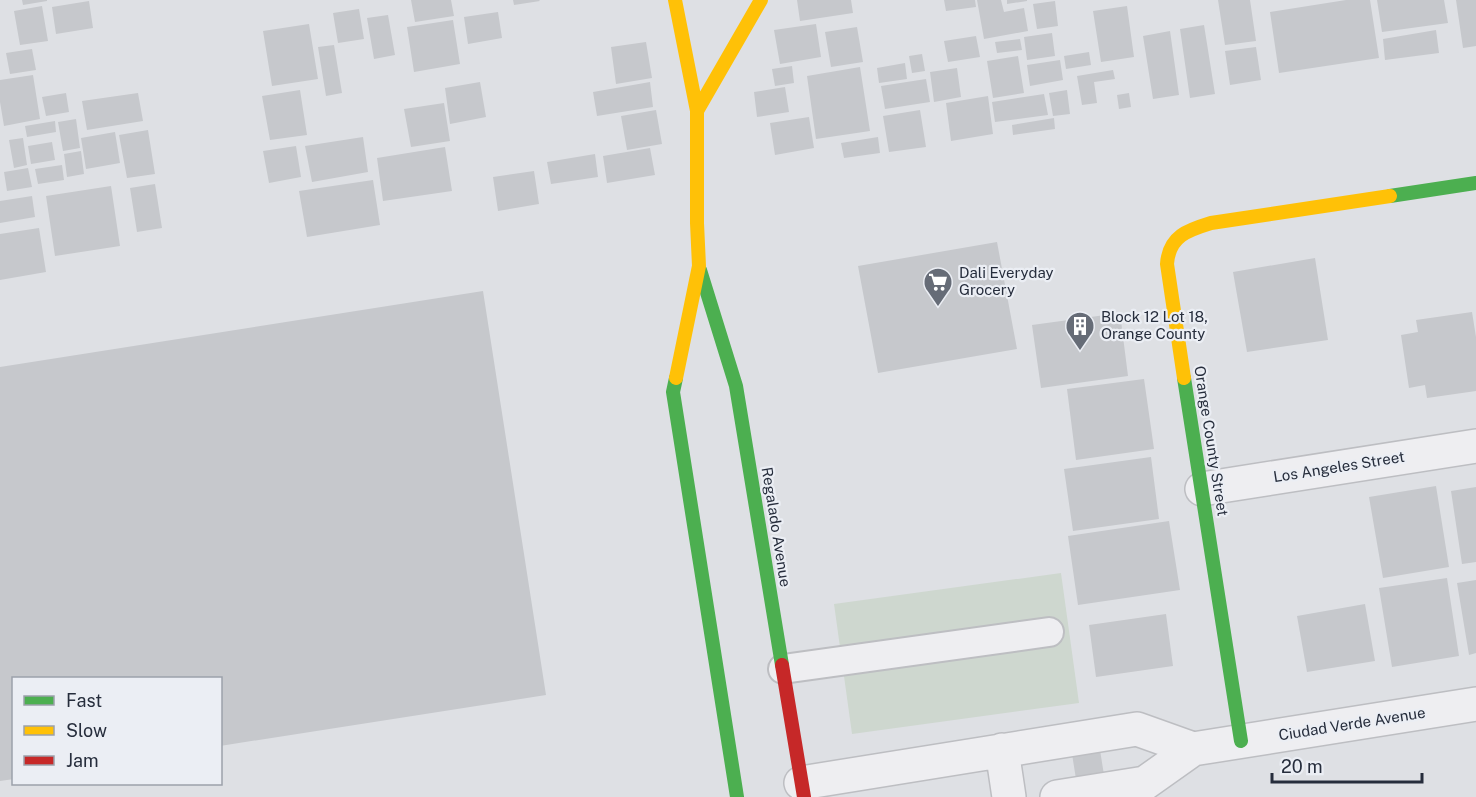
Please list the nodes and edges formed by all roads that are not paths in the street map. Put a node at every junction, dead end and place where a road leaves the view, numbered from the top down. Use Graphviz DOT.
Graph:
graph roads {
  1 [pos="675,0"];
  2 [pos="761,0"];
  3 [pos="697,111"];
  4 [pos="1476,183"];
  5 [pos="699,266"];
  6 [pos="1476,446"];
  7 [pos="1202,489"];
  8 [pos="1050,632"];
  9 [pos="783,669"];
  10 [pos="1476,704"];
  11 [pos="1241,741"];
  12 [pos="1193,749"];
  13 [pos="1002,750"];
  14 [pos="802,790"];
  15 [pos="737,797"];
  16 [pos="1010,797"];
  17 [pos="1057,797"];
  1 -- 3 [label="main road, Regalado Avenue"];
  2 -- 3 [label="main road, Regalado Avenue"];
  3 -- 5 [label="main road, Regalado Avenue"];
  4 -- 7 [label="main road, Orange County Street"];
  5 -- 9 [label="main road, Regalado Avenue"];
  5 -- 15 [label="main road, Regalado Avenue"];
  6 -- 7 [label="street, Los Angeles Street"];
  7 -- 11 [label="main road, Orange County Street"];
  8 -- 9 [label="lane"];
  9 -- 14 [label="main road, Regalado Avenue"];
  10 -- 11 [label="street, Ciudad Verde Avenue"];
  11 -- 12 [label="street, Ciudad Verde Avenue"];
  12 -- 13 [label="street, Ciudad Verde Avenue"];
  12 -- 17 [label="street, Ciudad Verde Avenue"];
  13 -- 14 [label="street, Ciudad Verde Avenue"];
  13 -- 16 [label="street"];
}
